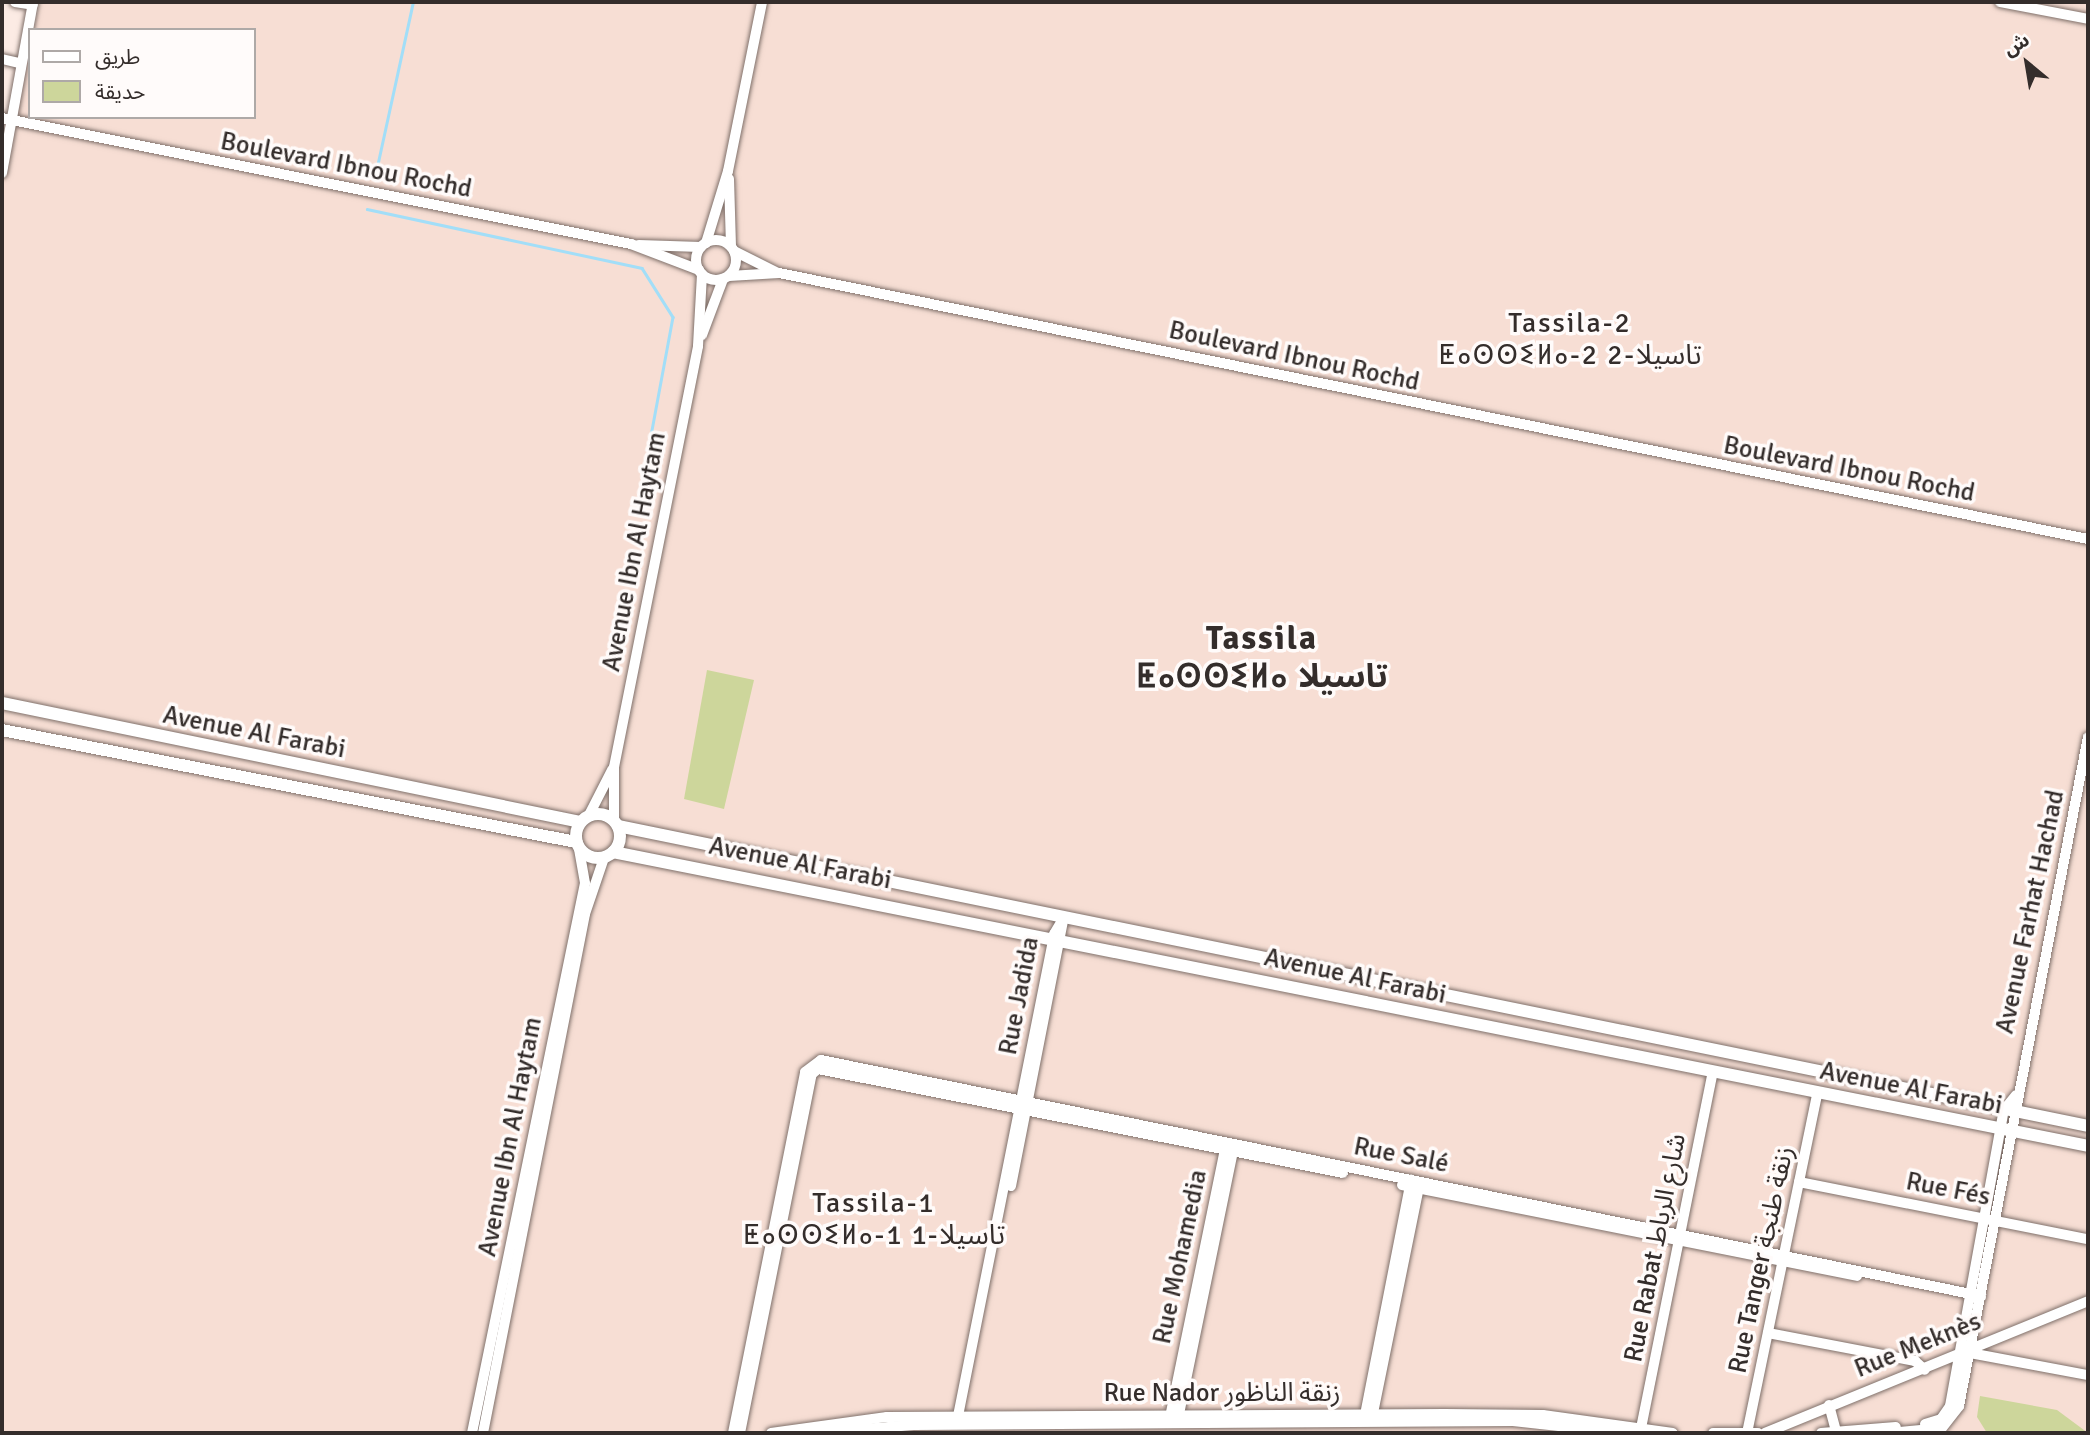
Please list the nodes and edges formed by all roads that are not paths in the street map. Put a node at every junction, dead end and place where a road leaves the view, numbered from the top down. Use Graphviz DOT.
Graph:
graph roads {
  1 [pos="15,2"];
  2 [pos="762,2"];
  3 [pos="2000,2"];
  4 [pos="33,3"];
  5 [pos="2088,19"];
  6 [pos="2,59"];
  7 [pos="20,63"];
  8 [pos="7,119"];
  9 [pos="728,171"];
  10 [pos="2,173"];
  11 [pos="631,244"];
  12 [pos="704,245"];
  13 [pos="732,249"];
  14 [pos="701,272"];
  15 [pos="779,273"];
  16 [pos="726,277"];
  17 [pos="698,346"];
  18 [pos="2088,540"];
  19 [pos="2,703"];
  20 [pos="2,730"];
  21 [pos="2088,737"];
  22 [pos="614,767"];
  23 [pos="585,819"];
  24 [pos="616,823"];
  25 [pos="578,846"];
  26 [pos="609,855"];
  27 [pos="1063,919"];
  28 [pos="1056,940"];
  29 [pos="816,1066"];
  30 [pos="1713,1072"];
  31 [pos="1817,1095"];
  32 [pos="2015,1095"];
  33 [pos="1024,1104"];
  34 [pos="2004,1110"];
  35 [pos="2019,1113"];
  36 [pos="2088,1126"];
  37 [pos="2001,1129"];
  38 [pos="2015,1132"];
  39 [pos="1230,1146"];
  40 [pos="2088,1146"];
  41 [pos="1799,1182"];
  42 [pos="1415,1184"];
  43 [pos="1992,1220"];
  44 [pos="1680,1236"];
  45 [pos="2088,1239"];
  46 [pos="513,1257"];
  47 [pos="1783,1258"];
  48 [pos="1976,1297"];
  49 [pos="2088,1301"];
  50 [pos="2088,1307"];
  51 [pos="1768,1333"];
  52 [pos="1965,1352"];
  53 [pos="1924,1368"];
  54 [pos="2088,1375"];
  55 [pos="1954,1406"];
  56 [pos="1830,1407"];
  57 [pos="1368,1418"];
  58 [pos="1174,1419"];
  59 [pos="960,1421"];
  60 [pos="1640,1431"];
  61 [pos="1836,1432"];
  62 [pos="472,1433"];
  63 [pos="483,1433"];
  64 [pos="733,1433"];
  65 [pos="740,1433"];
  66 [pos="771,1433"];
  67 [pos="813,1433"];
  68 [pos="1622,1433"];
  69 [pos="1673,1433"];
  70 [pos="1713,1433"];
  71 [pos="1747,1433"];
  72 [pos="1758,1433"];
  73 [pos="1766,1433"];
  74 [pos="1777,1433"];
  75 [pos="1821,1433"];
  76 [pos="1889,1433"];
  1 -- 4 [label="street"];
  2 -- 9 [label="street"];
  3 -- 5 [label="street"];
  4 -- 7 [label="street"];
  6 -- 7 [label="street"];
  7 -- 8 [label="street"];
  8 -- 10 [label="street"];
  8 -- 11 [label="street, Boulevard Ibnou Rochd"];
  9 -- 12 [label="street"];
  9 -- 13 [label="street"];
  11 -- 12 [label="street, Boulevard Ibnou Rochd"];
  11 -- 14 [label="street, Boulevard Ibnou Rochd"];
  12 -- 13 [label="street, Boulevard Ibnou Rochd"];
  12 -- 14 [label="street, Avenue Ibn Al Haytam"];
  13 -- 15 [label="street, Boulevard Ibnou Rochd"];
  13 -- 16 [label="street, Avenue Ibn Al Haytam"];
  14 -- 16 [label="street, Boulevard Ibnou Rochd"];
  14 -- 17 [label="street, Avenue Ibn Al Haytam"];
  15 -- 16 [label="street, Boulevard Ibnou Rochd"];
  15 -- 18 [label="street, Boulevard Ibnou Rochd"];
  16 -- 17 [label="street, Avenue Ibn Al Haytam"];
  17 -- 22 [label="street, Avenue Ibn Al Haytam"];
  19 -- 23 [label="street, Avenue Al Farabi"];
  20 -- 25 [label="street, Avenue Al Farabi"];
  21 -- 32 [label="street, Avenue Farhat Hachad"];
  22 -- 23 [label="street, Avenue Ibn Al Haytam"];
  22 -- 24 [label="street, Avenue Ibn Al Haytam"];
  23 -- 24 [label="street, Avenue Al Farabi"];
  23 -- 25 [label="street"];
  24 -- 26 [label="street"];
  24 -- 27 [label="street, Avenue Al Farabi"];
  25 -- 26 [label="street, Avenue Al Farabi"];
  25 -- 46 [label="street, Avenue Ibn Al Haytam"];
  26 -- 28 [label="street, Avenue Al Farabi"];
  26 -- 46 [label="street, Avenue Ibn Al Haytam"];
  27 -- 28 [label="street, Rue Jadida"];
  27 -- 34 [label="street, Avenue Al Farabi"];
  28 -- 30 [label="street, Avenue Al Farabi"];
  28 -- 33 [label="street, Rue Jadida"];
  29 -- 33 [label="street, Rue Salé"];
  29 -- 64 [label="street"];
  29 -- 65 [label="street"];
  30 -- 31 [label="street, Avenue Al Farabi"];
  30 -- 44 [label="street, Rue Rabat شارع الرباط"];
  31 -- 37 [label="street, Avenue Al Farabi"];
  31 -- 41 [label="street, Rue Tanger زنقة طنجة"];
  32 -- 34 [label="street, Avenue Farhat Hachad"];
  32 -- 35 [label="street, Avenue Farhat Hachad"];
  33 -- 39 [label="street, Rue Salé"];
  33 -- 59 [label="street, Rue Jadida"];
  34 -- 35 [label="street, Avenue Al Farabi"];
  34 -- 37 [label="street, Avenue Farhat Hachad"];
  35 -- 36 [label="street, Avenue Al Farabi"];
  35 -- 38 [label="street, Avenue Farhat Hachad"];
  37 -- 38 [label="street, Avenue Al Farabi"];
  37 -- 43 [label="street, Avenue Farhat Hachad"];
  38 -- 40 [label="street, Avenue Al Farabi"];
  38 -- 43 [label="street, Avenue Farhat Hachad"];
  39 -- 42 [label="street, Rue Salé"];
  39 -- 58 [label="street, Rue Mohamedia"];
  41 -- 43 [label="street, Rue Fés"];
  41 -- 47 [label="street, Rue Tanger زنقة طنجة"];
  42 -- 44 [label="street, Rue Salé"];
  42 -- 57 [label="street"];
  43 -- 45 [label="street, Rue Fés"];
  43 -- 48 [label="street, Avenue Farhat Hachad"];
  44 -- 47 [label="street, Rue Salé"];
  44 -- 60 [label="street, Rue Rabat شارع الرباط"];
  46 -- 62 [label="street, Avenue Ibn Al Haytam"];
  46 -- 63 [label="street, Avenue Ibn Al Haytam"];
  47 -- 48 [label="street, Rue Salé"];
  47 -- 51 [label="street, Rue Tanger زنقة طنجة"];
  48 -- 52 [label="street, Avenue Farhat Hachad"];
  49 -- 52 [label="street, Rue Meknès"];
  50 -- 52 [label="street, Rue Meknès"];
  51 -- 53 [label="street"];
  51 -- 71 [label="street, Rue Tanger زنقة طنجة"];
  52 -- 53 [label="street, Rue Meknès"];
  52 -- 54 [label="street"];
  52 -- 55 [label="street, Avenue Farhat Hachad"];
  53 -- 56 [label="street, Rue Meknès"];
  55 -- 61 [label="street"];
  55 -- 76 [label="street"];
  56 -- 61 [label="street"];
  56 -- 73 [label="street, Rue Meknès"];
  56 -- 74 [label="street, Rue Meknès"];
  57 -- 58 [label="street, Rue Nador زنقة الناظور"];
  57 -- 60 [label="street, Rue Nador زنقة الناظور"];
  57 -- 68 [label="street, Rue Nador زنقة الناظور"];
  58 -- 59 [label="street, Rue Nador زنقة الناظور"];
  59 -- 66 [label="street, Rue Nador زنقة الناظور"];
  59 -- 67 [label="street, Rue Nador زنقة الناظور"];
  60 -- 69 [label="street, Rue Nador زنقة الناظور"];
  61 -- 75 [label="street"];
  70 -- 71 [label="street"];
  71 -- 72 [label="street"];
}
